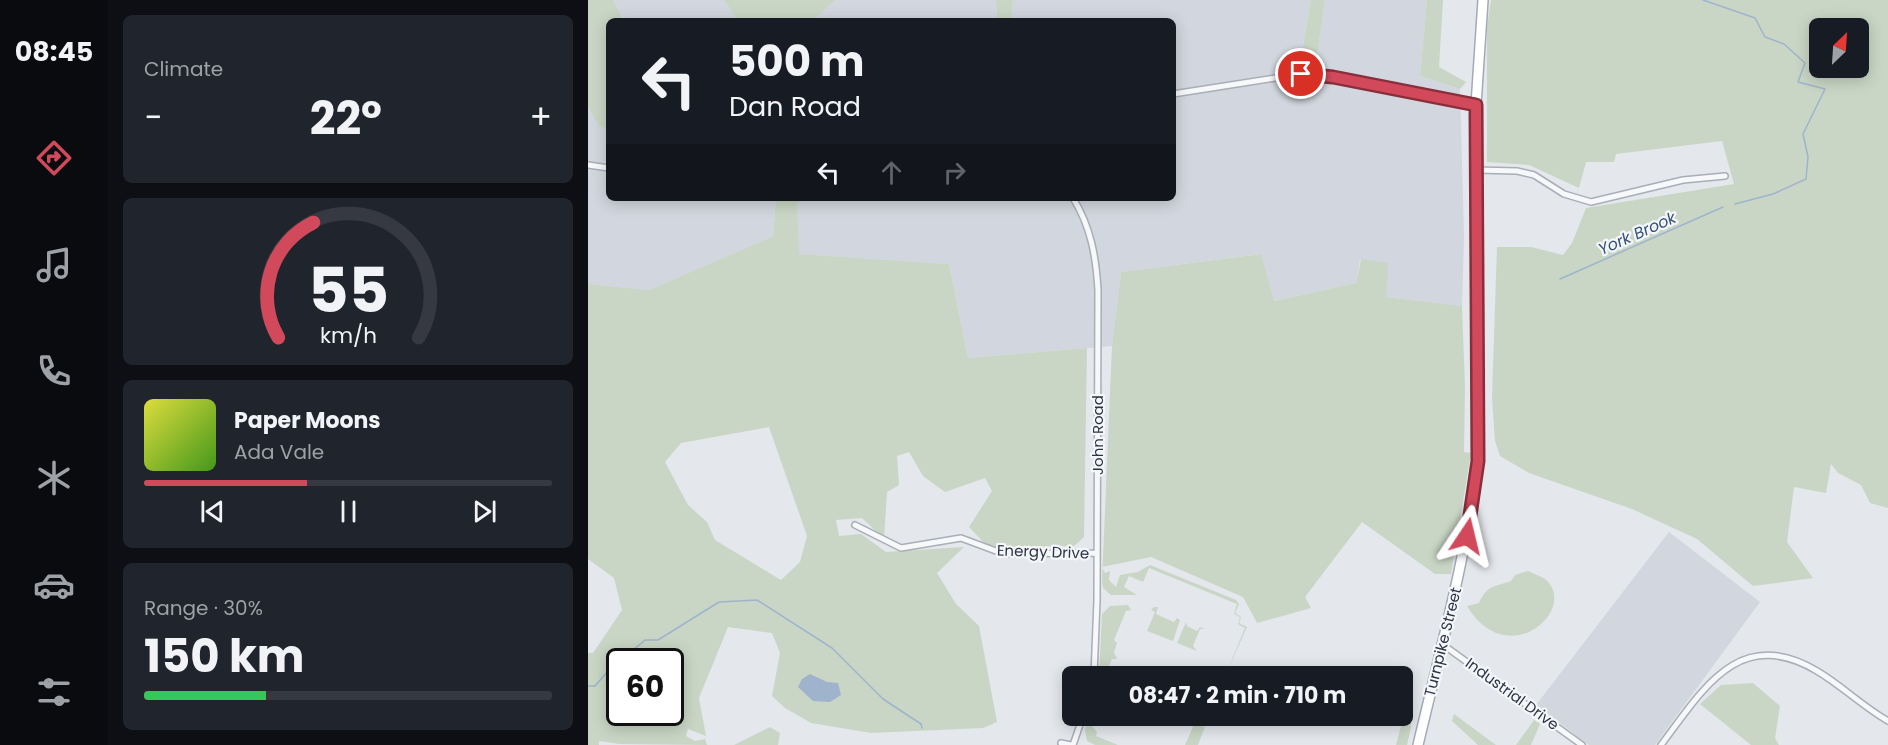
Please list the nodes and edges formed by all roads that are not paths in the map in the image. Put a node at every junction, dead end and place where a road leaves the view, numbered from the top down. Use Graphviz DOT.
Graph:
graph roads {
  1 [pos="1483,0"];
  2 [pos="1176,94"];
  3 [pos="1476,105"];
  4 [pos="588,165"];
  5 [pos="606,168"];
  6 [pos="1476,170"];
  7 [pos="1725,176"];
  8 [pos="1075,201"];
  9 [pos="855,525"];
  10 [pos="1097,554"];
  11 [pos="1442,644"];
  12 [pos="1094,666"];
  13 [pos="1888,721"];
  14 [pos="1079,726"];
  15 [pos="1062,743"];
  16 [pos="1072,745"];
  17 [pos="1418,745"];
  18 [pos="1582,745"];
  19 [pos="1661,745"];
  1 -- 3 [label="main road, Turnpike Street"];
  2 -- 3 [label="street"];
  3 -- 6 [label="main road, Turnpike Street"];
  4 -- 5 [label="street"];
  6 -- 7 [label="street"];
  6 -- 11 [label="main road, Turnpike Street"];
  8 -- 10 [label="street, John Road"];
  9 -- 10 [label="street, Energy Drive"];
  10 -- 12 [label="street, John Road"];
  11 -- 17 [label="main road, Turnpike Street"];
  11 -- 18 [label="street, Industrial Drive"];
  13 -- 19 [label="street"];
  14 -- 16 [label="street"];
  15 -- 16 [label="street"];
}
